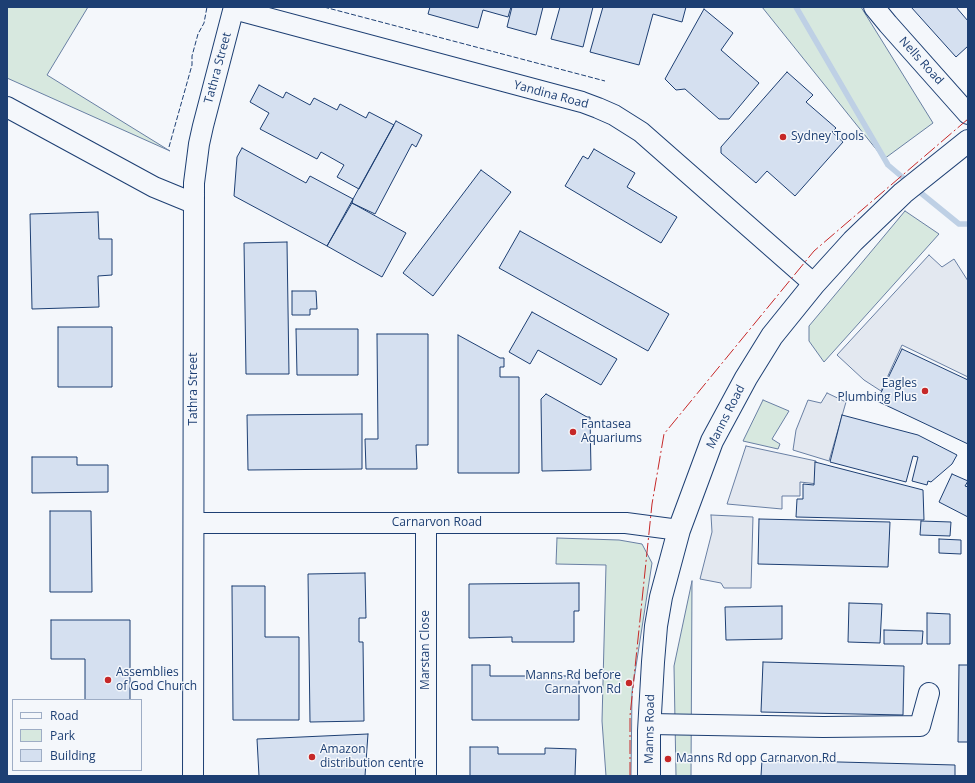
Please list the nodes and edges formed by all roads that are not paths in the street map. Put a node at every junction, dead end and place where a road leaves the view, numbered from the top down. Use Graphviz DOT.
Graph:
graph roads {
  1 [pos="874,7"];
  2 [pos="234,8"];
  3 [pos="7,107"];
  4 [pos="968,114"];
  5 [pos="968,141"];
  6 [pos="193,202"];
  7 [pos="814,284"];
  8 [pos="194,523"];
  9 [pos="426,523"];
  10 [pos="679,530"];
  11 [pos="929,693"];
  12 [pos="650,724"];
  13 [pos="193,776"];
  14 [pos="426,776"];
  15 [pos="649,776"];
  1 -- 4 [label="street, Nells Road"];
  2 -- 6 [label="street, Tathra Street"];
  2 -- 7 [label="street, Yandina Road"];
  3 -- 6 [label="street"];
  5 -- 7 [label="main road, Manns Road"];
  6 -- 8 [label="street, Tathra Street"];
  7 -- 10 [label="main road, Manns Road"];
  8 -- 9 [label="street, Carnarvon Road"];
  8 -- 13 [label="street, Tathra Street"];
  9 -- 10 [label="street, Carnarvon Road"];
  9 -- 14 [label="street, Marstan Close"];
  10 -- 12 [label="main road, Manns Road"];
  11 -- 12 [label="street"];
  12 -- 15 [label="main road, Manns Road"];
}
